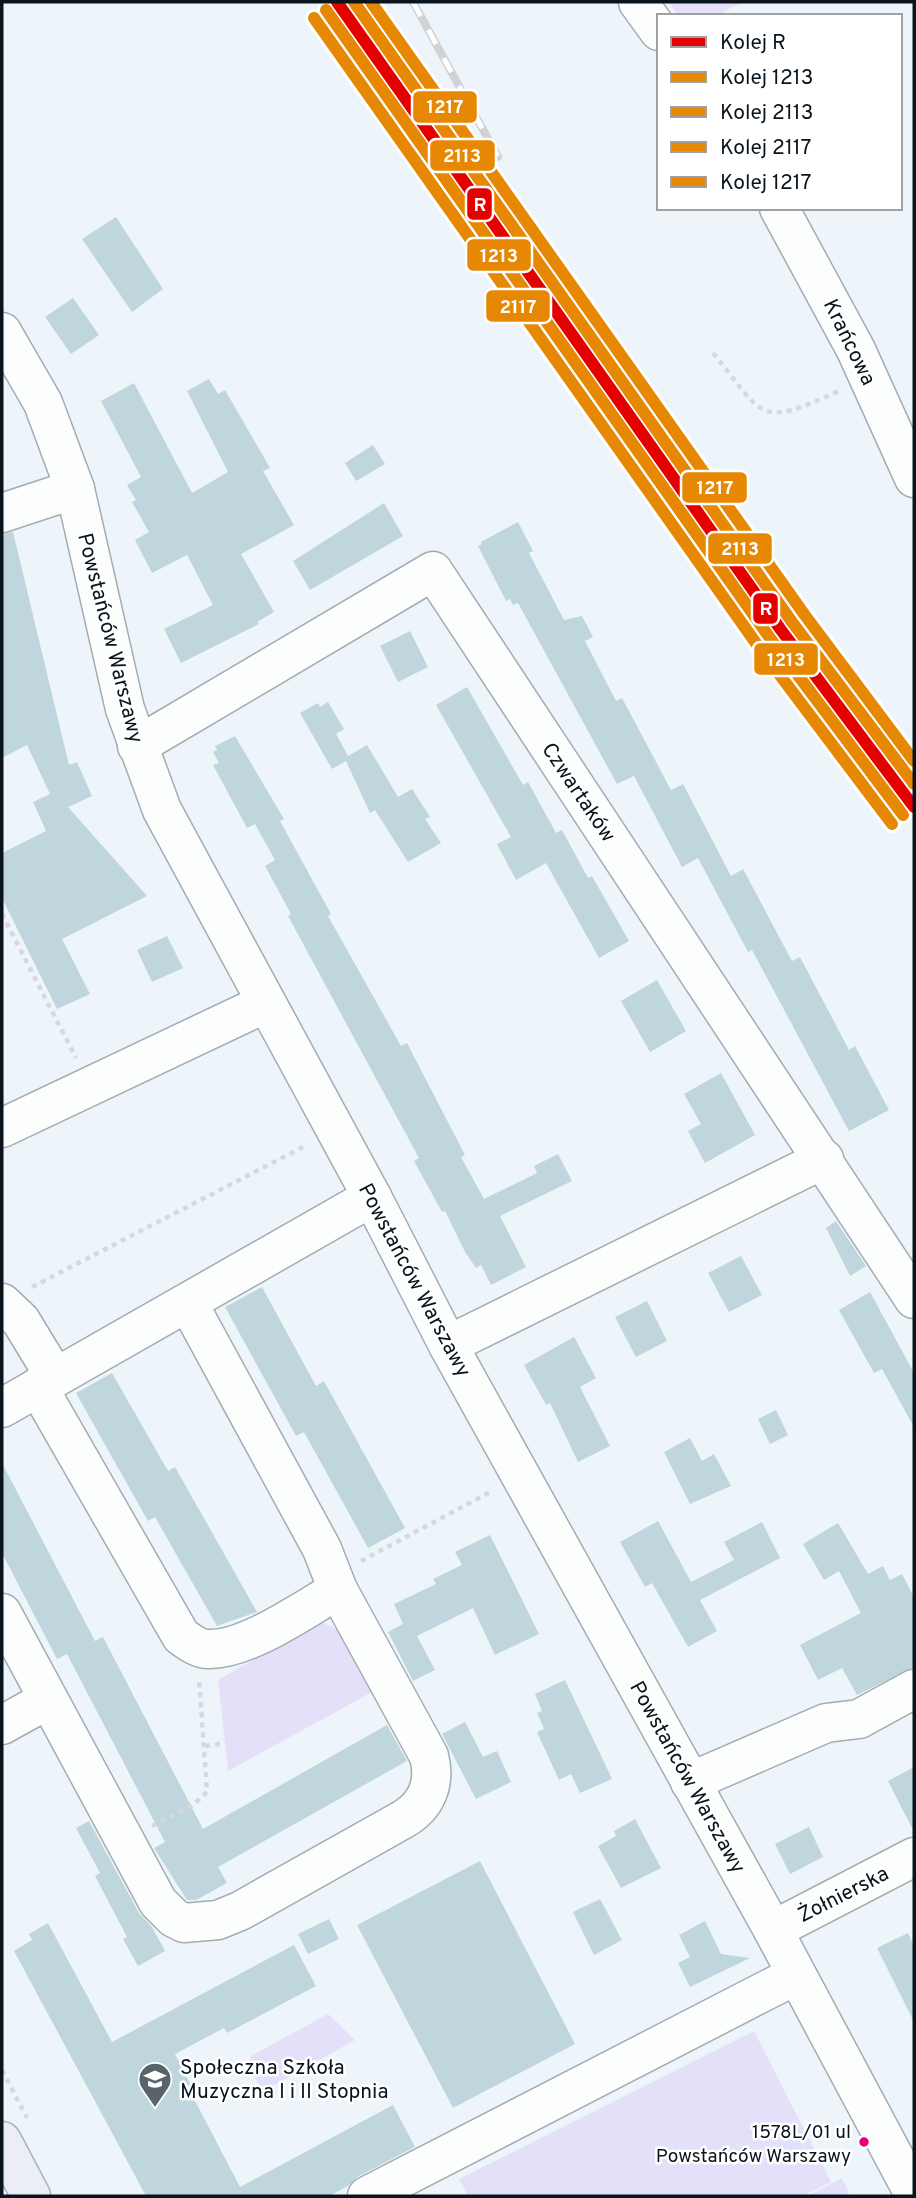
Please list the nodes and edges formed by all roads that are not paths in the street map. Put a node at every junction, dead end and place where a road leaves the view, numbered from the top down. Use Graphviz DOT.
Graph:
graph roads {
  1 [pos="638,2"];
  2 [pos="657,28"];
  3 [pos="780,210"];
  4 [pos="2,332"];
  5 [pos="914,478"];
  6 [pos="75,489"];
  7 [pos="2,513"];
  8 [pos="137,746"];
  9 [pos="266,1003"];
  10 [pos="2,1128"];
  11 [pos="824,1159"];
  12 [pos="372,1197"];
  13 [pos="914,1299"];
  14 [pos="188,1303"];
  15 [pos="7,1307"];
  16 [pos="448,1345"];
  17 [pos="46,1382"];
  18 [pos="2,1408"];
  19 [pos="335,1583"];
  20 [pos="2,1614"];
  21 [pos="914,1689"];
  22 [pos="47,1700"];
  23 [pos="2,1725"];
  24 [pos="690,1782"];
  25 [pos="914,1857"];
  26 [pos="773,1930"];
  27 [pos="796,1975"];
  28 [pos="2,2141"];
  29 [pos="914,2194"];
  30 [pos="31,2196"];
  31 [pos="367,2196"];
  1 -- 2 [label="street"];
  3 -- 5 [label="street, Krańcowa"];
  4 -- 6 [label="street, Powstańców Warszawy"];
  6 -- 7 [label="street"];
  6 -- 8 [label="street, Powstańców Warszawy"];
  8 -- 9 [label="street, Powstańców Warszawy"];
  8 -- 11 [label="street, Czwartaków"];
  9 -- 10 [label="street"];
  9 -- 12 [label="street, Powstańców Warszawy"];
  11 -- 13 [label="street, Czwartaków"];
  11 -- 16 [label="street"];
  12 -- 14 [label="street"];
  12 -- 16 [label="street, Powstańców Warszawy"];
  14 -- 17 [label="street"];
  14 -- 19 [label="street"];
  15 -- 17 [label="street"];
  16 -- 24 [label="street, Powstańców Warszawy"];
  17 -- 18 [label="street"];
  17 -- 19 [label="street"];
  19 -- 22 [label="street"];
  20 -- 22 [label="street"];
  21 -- 24 [label="street"];
  22 -- 23 [label="street"];
  24 -- 26 [label="street, Powstańców Warszawy"];
  25 -- 26 [label="street, Żołnierska"];
  26 -- 27 [label="street, Powstańców Warszawy"];
  27 -- 29 [label="street, Powstańców Warszawy"];
  27 -- 31 [label="street"];
  28 -- 30 [label="main road"];
}
